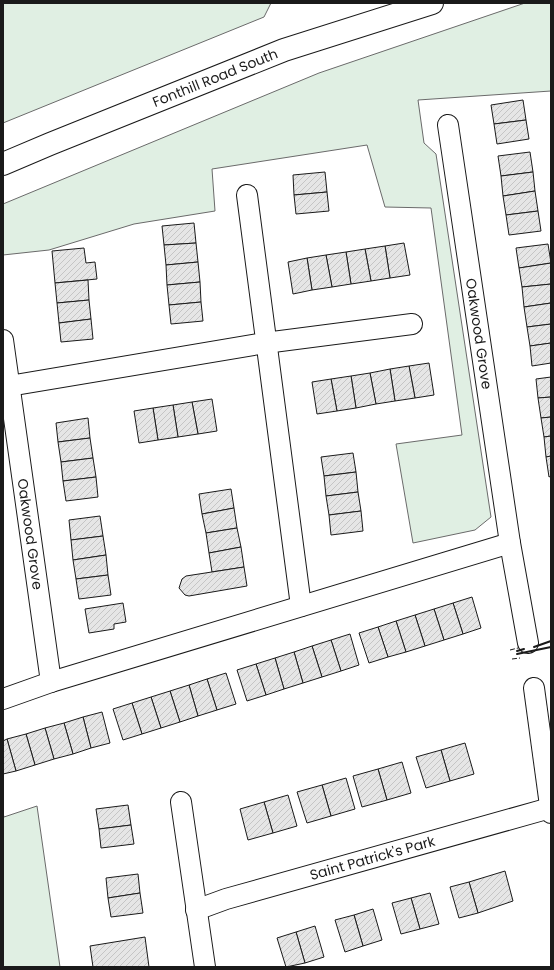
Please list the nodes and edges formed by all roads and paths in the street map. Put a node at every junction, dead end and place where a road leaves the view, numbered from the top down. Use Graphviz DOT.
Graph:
graph roads {
  1 [pos="432,3"];
  2 [pos="448,125"];
  3 [pos="3,164"];
  4 [pos="246,195"];
  5 [pos="412,324"];
  6 [pos="3,340"];
  7 [pos="265,343"];
  8 [pos="9,386"];
  9 [pos="510,543"];
  10 [pos="301,606"];
  11 [pos="528,643"];
  12 [pos="52,682"];
  13 [pos="534,688"];
  14 [pos="3,699"];
  15 [pos="181,802"];
  16 [pos="551,811"];
  17 [pos="196,910"];
  18 [pos="205,967"];
  1 -- 3 [label="main road, Fonthill Road South"];
  2 -- 9 [label="street, Oakwood Grove"];
  4 -- 7 [label="street"];
  5 -- 7 [label="street"];
  6 -- 8 [label="street, Oakwood Grove"];
  7 -- 8 [label="street"];
  7 -- 10 [label="street"];
  8 -- 12 [label="street, Oakwood Grove"];
  9 -- 10 [label="street"];
  9 -- 11 [label="street, Oakwood Grove"];
  10 -- 12 [label="street"];
  12 -- 14 [label="street"];
  13 -- 16 [label="street"];
  15 -- 17 [label="street"];
  16 -- 17 [label="street, Saint Patrick's Park"];
  17 -- 18 [label="street"];
}
